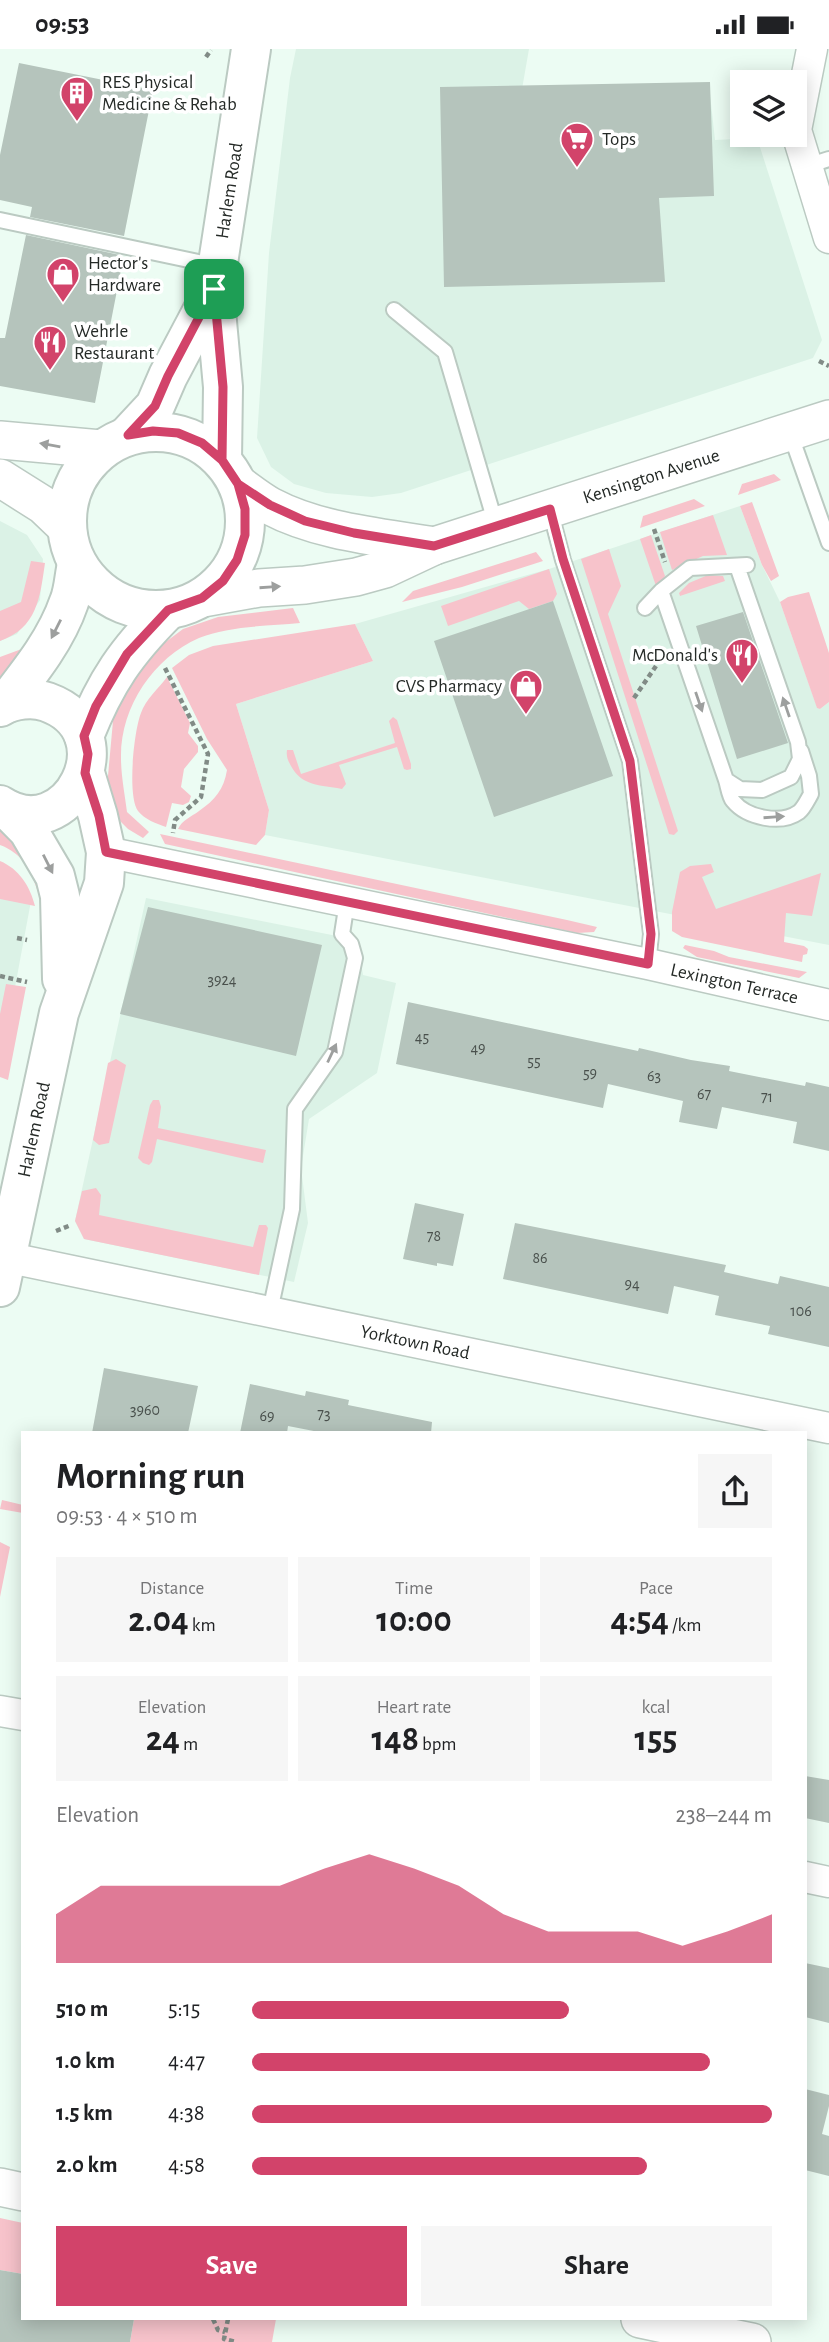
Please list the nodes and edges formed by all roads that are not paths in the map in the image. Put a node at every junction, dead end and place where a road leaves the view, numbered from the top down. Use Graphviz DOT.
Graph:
graph roads {
  1 [pos="251,49"];
  2 [pos="812,49"];
  3 [pos="818,162"];
  4 [pos="0,220"];
  5 [pos="829,238"];
  6 [pos="216,277"];
  7 [pos="394,310"];
  8 [pos="829,419"];
  9 [pos="789,431"];
  10 [pos="0,440"];
  11 [pos="114,442"];
  12 [pos="230,472"];
  13 [pos="0,478"];
  14 [pos="550,509"];
  15 [pos="496,526"];
  16 [pos="66,527"];
  17 [pos="829,543"];
  18 [pos="434,546"];
  19 [pos="77,564"];
  20 [pos="661,591"];
  21 [pos="185,604"];
  22 [pos="645,608"];
  23 [pos="3,705"];
  24 [pos="798,741"];
  25 [pos="85,755"];
  26 [pos="726,780"];
  27 [pos="4,808"];
  28 [pos="106,852"];
  29 [pos="347,902"];
  30 [pos="648,964"];
  31 [pos="829,1005"];
  32 [pos="60,1013"];
  33 [pos="2,1267"];
  34 [pos="270,1311"];
  35 [pos="829,1428"];
  36 [pos="0,1711"];
  37 [pos="21,1715"];
  38 [pos="807,1877"];
  39 [pos="829,1882"];
  40 [pos="0,2187"];
  41 [pos="21,2192"];
  42 [pos="645,2320"];
  43 [pos="752,2342"];
  1 -- 6 [label="main road, Harlem Road"];
  2 -- 3 [label="street"];
  3 -- 5 [label="street"];
  4 -- 6 [label="lane"];
  6 -- 11 [label="main road, Harlem Road"];
  6 -- 12 [label="main road, Harlem Road"];
  7 -- 15 [label="lane"];
  8 -- 9 [label="street, Kensington Avenue"];
  9 -- 14 [label="street, Kensington Avenue"];
  9 -- 17 [label="lane"];
  11 -- 10 [label="street, one-way"];
  11 -- 12 [label="main road"];
  11 -- 16 [label="main road"];
  12 -- 18 [label="street, Kensington Avenue"];
  12 -- 21 [label="main road"];
  13 -- 16 [label="street"];
  14 -- 15 [label="street, Kensington Avenue"];
  14 -- 30 [label="lane"];
  15 -- 18 [label="street, Kensington Avenue"];
  16 -- 19 [label="main road"];
  21 -- 18 [label="street, Kensington Avenue, one-way"];
  19 -- 21 [label="main road"];
  19 -- 23 [label="main road, one-way"];
  20 -- 22 [label="lane"];
  24 -- 20 [label="lane, one-way"];
  20 -- 26 [label="lane, one-way"];
  21 -- 25 [label="main road"];
  23 -- 25 [label="main road, Harlem Road"];
  24 -- 26 [label="lane"];
  26 -- 24 [label="lane, one-way"];
  25 -- 27 [label="main road"];
  25 -- 28 [label="main road, Harlem Road"];
  27 -- 32 [label="main road, Harlem Road, one-way"];
  28 -- 29 [label="street, Lexington Terrace"];
  28 -- 32 [label="main road, Harlem Road"];
  29 -- 30 [label="street, Lexington Terrace"];
  34 -- 29 [label="lane, one-way"];
  30 -- 31 [label="street, Lexington Terrace"];
  32 -- 33 [label="main road, Harlem Road"];
  33 -- 34 [label="street, Yorktown Road"];
  34 -- 35 [label="street, Yorktown Road"];
  36 -- 37 [label="street"];
  38 -- 39 [label="street"];
  40 -- 41 [label="street"];
  42 -- 43 [label="street"];
}
